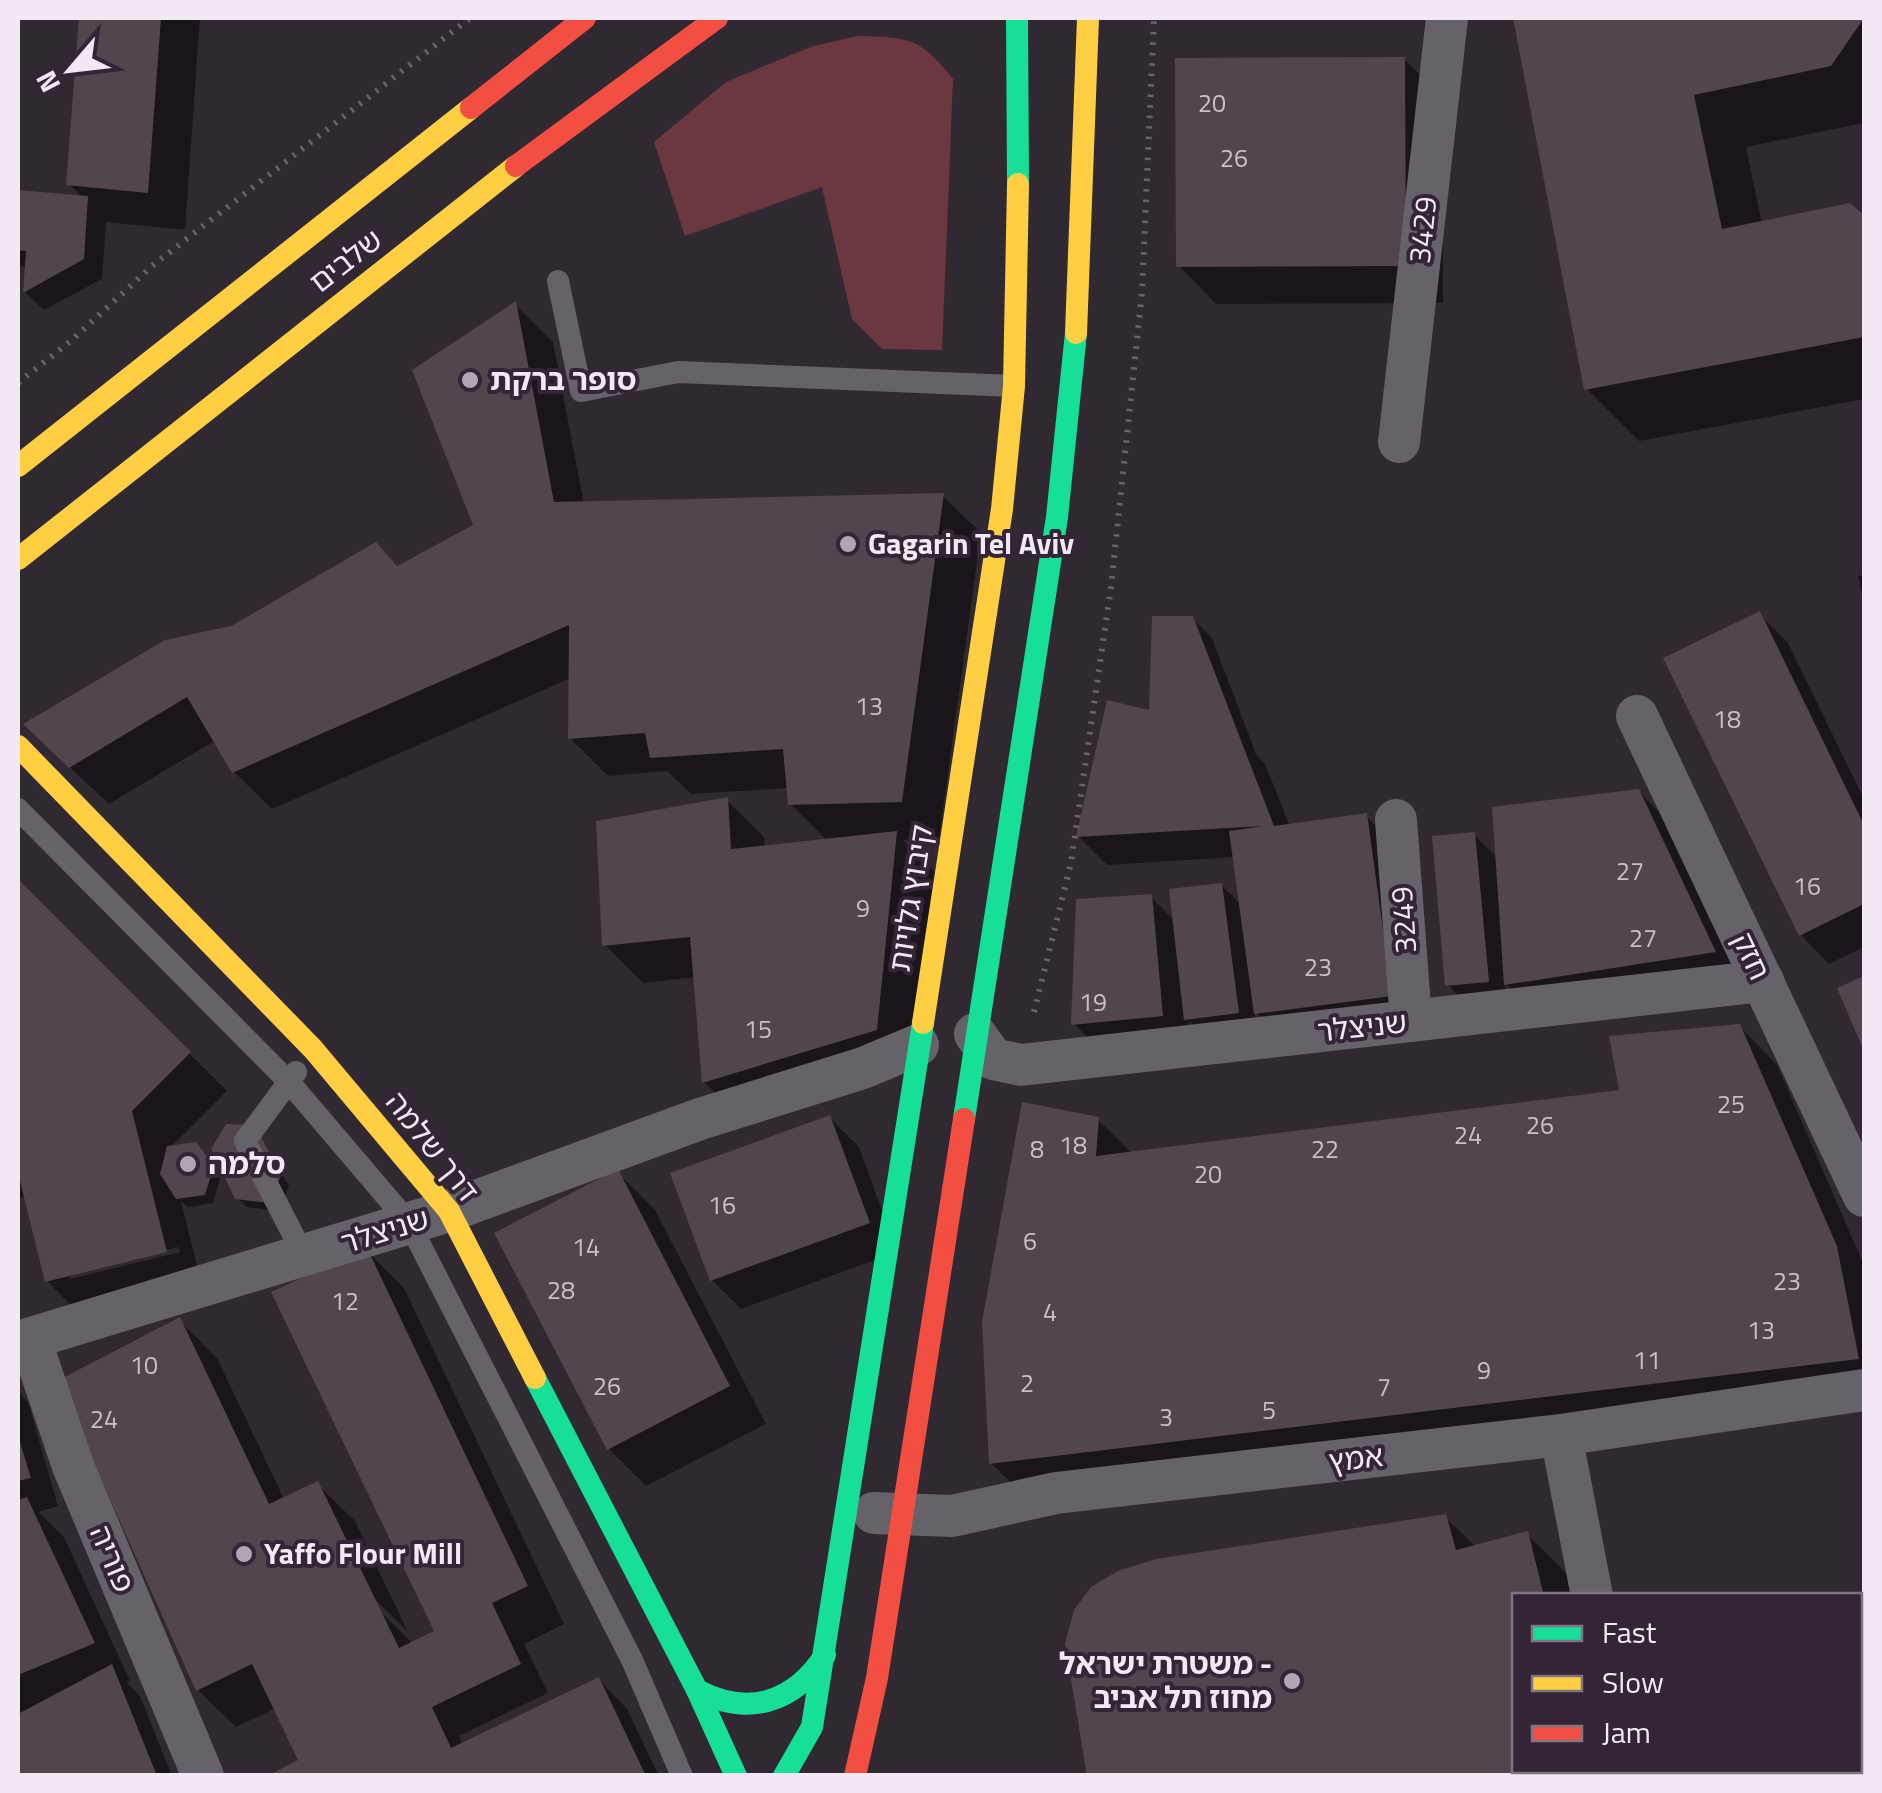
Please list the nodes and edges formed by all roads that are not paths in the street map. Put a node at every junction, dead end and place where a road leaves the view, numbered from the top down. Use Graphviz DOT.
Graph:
graph roads {
  1 [pos="585,18"];
  2 [pos="717,18"];
  3 [pos="1017,18"];
  4 [pos="1088,18"];
  5 [pos="1447,18"];
  6 [pos="996,36"];
  7 [pos="1020,64"];
  8 [pos="558,281"];
  9 [pos="1014,386"];
  10 [pos="57,432"];
  11 [pos="1399,442"];
  12 [pos="18,448"];
  13 [pos="18,466"];
  14 [pos="18,558"];
  15 [pos="1637,716"];
  16 [pos="18,746"];
  17 [pos="18,809"];
  18 [pos="1396,820"];
  19 [pos="1762,981"];
  20 [pos="1411,1021"];
  21 [pos="976,1034"];
  22 [pos="918,1044"];
  23 [pos="313,1049"];
  24 [pos="289,1082"];
  25 [pos="1864,1196"];
  26 [pos="429,1217"];
  27 [pos="304,1256"];
  28 [pos="24,1340"];
  29 [pos="1864,1390"];
  30 [pos="1561,1435"];
  31 [pos="847,1509"];
  32 [pos="902,1517"];
  33 [pos="1591,1593"];
  34 [pos="826,1654"];
  35 [pos="697,1690"];
  36 [pos="855,1768"];
  37 [pos="204,1776"];
  38 [pos="682,1776"];
  39 [pos="736,1776"];
  40 [pos="784,1776"];
  1 -- 10 [label="main road, שלבים"];
  2 -- 14 [label="main road, שלבים"];
  3 -- 7 [label="main road, קיבוץ גלויות"];
  4 -- 21 [label="main road"];
  5 -- 11 [label="street, 3429"];
  6 -- 7 [label="main road"];
  7 -- 9 [label="main road, קיבוץ גלויות"];
  8 -- 9 [label="lane"];
  9 -- 22 [label="main road, קיבוץ גלויות"];
  10 -- 12 [label="main road"];
  10 -- 13 [label="main road, שלבים"];
  15 -- 19 [label="street, חזק"];
  16 -- 23 [label="main road, דרך שלמה"];
  17 -- 24 [label="lane, דרך שלמה"];
  18 -- 20 [label="street, 3249"];
  19 -- 20 [label="street, שניצלר"];
  19 -- 25 [label="street, חזק"];
  20 -- 21 [label="street, שניצלר"];
  21 -- 32 [label="main road"];
  22 -- 26 [label="street, שניצלר"];
  22 -- 31 [label="main road, קיבוץ גלויות"];
  23 -- 24 [label="lane"];
  23 -- 26 [label="main road, דרך שלמה"];
  24 -- 26 [label="lane, דרך שלמה"];
  24 -- 27 [label="lane"];
  26 -- 27 [label="street, שניצלר"];
  26 -- 35 [label="main road, דרך שלמה"];
  26 -- 38 [label="lane, דרך שלמה"];
  27 -- 28 [label="street, שניצלר"];
  28 -- 37 [label="street, פוריה"];
  29 -- 30 [label="street, אמץ"];
  30 -- 32 [label="street, אמץ"];
  30 -- 33 [label="street"];
  31 -- 32 [label="street, אמץ"];
  31 -- 34 [label="main road, קיבוץ גלויות"];
  32 -- 36 [label="main road"];
  34 -- 35 [label="main road"];
  34 -- 40 [label="main road, קיבוץ גלויות"];
  35 -- 39 [label="main road, דרך שלמה"];
}
